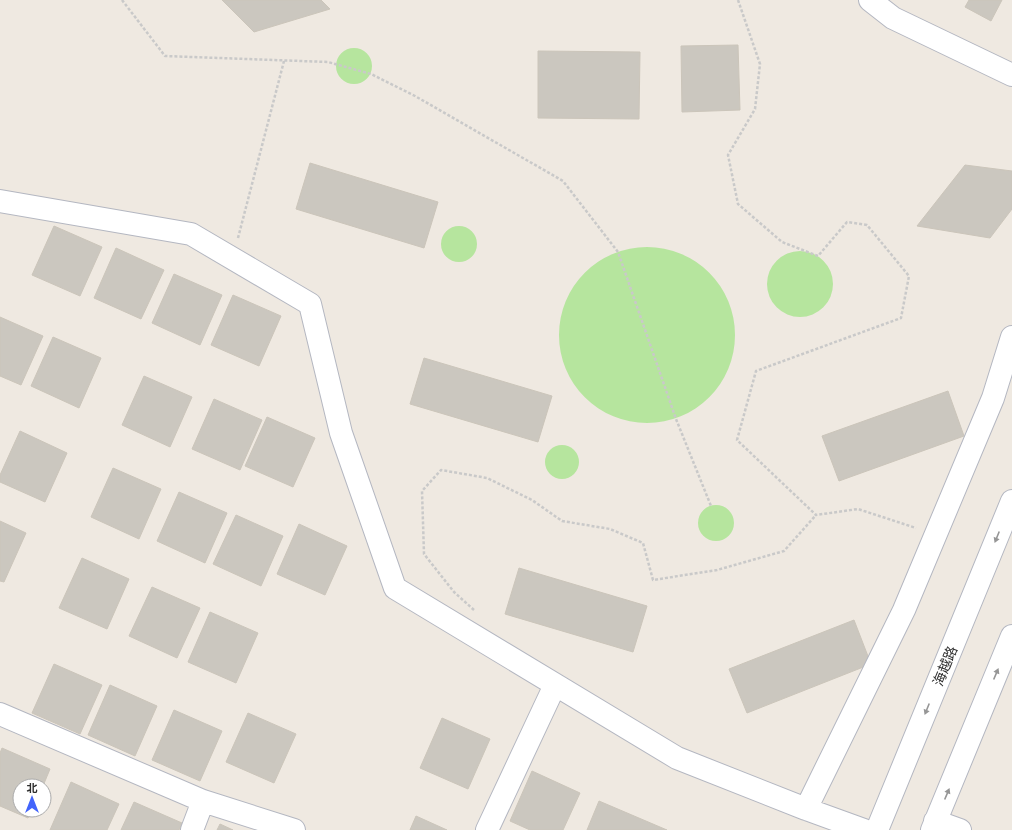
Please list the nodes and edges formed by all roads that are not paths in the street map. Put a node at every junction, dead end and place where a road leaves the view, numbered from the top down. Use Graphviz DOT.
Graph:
graph roads {
  1 [pos="870,0"];
  2 [pos="1012,75"];
  3 [pos="0,201"];
  4 [pos="1012,337"];
  5 [pos="1012,501"];
  6 [pos="1012,636"];
  7 [pos="555,685"];
  8 [pos="0,714"];
  9 [pos="203,801"];
  10 [pos="806,809"];
  11 [pos="933,826"];
  12 [pos="192,830"];
  13 [pos="294,830"];
  14 [pos="488,830"];
  15 [pos="864,830"];
  16 [pos="877,830"];
  17 [pos="960,830"];
  1 -- 2 [label="street"];
  3 -- 7 [label="street"];
  4 -- 10 [label="street"];
  5 -- 16 [label="street, 海越路, one-way"];
  11 -- 6 [label="street, one-way"];
  7 -- 10 [label="street"];
  7 -- 14 [label="street"];
  8 -- 9 [label="street"];
  9 -- 12 [label="street"];
  9 -- 13 [label="street"];
  10 -- 15 [label="street"];
  11 -- 17 [label="street"];
}
